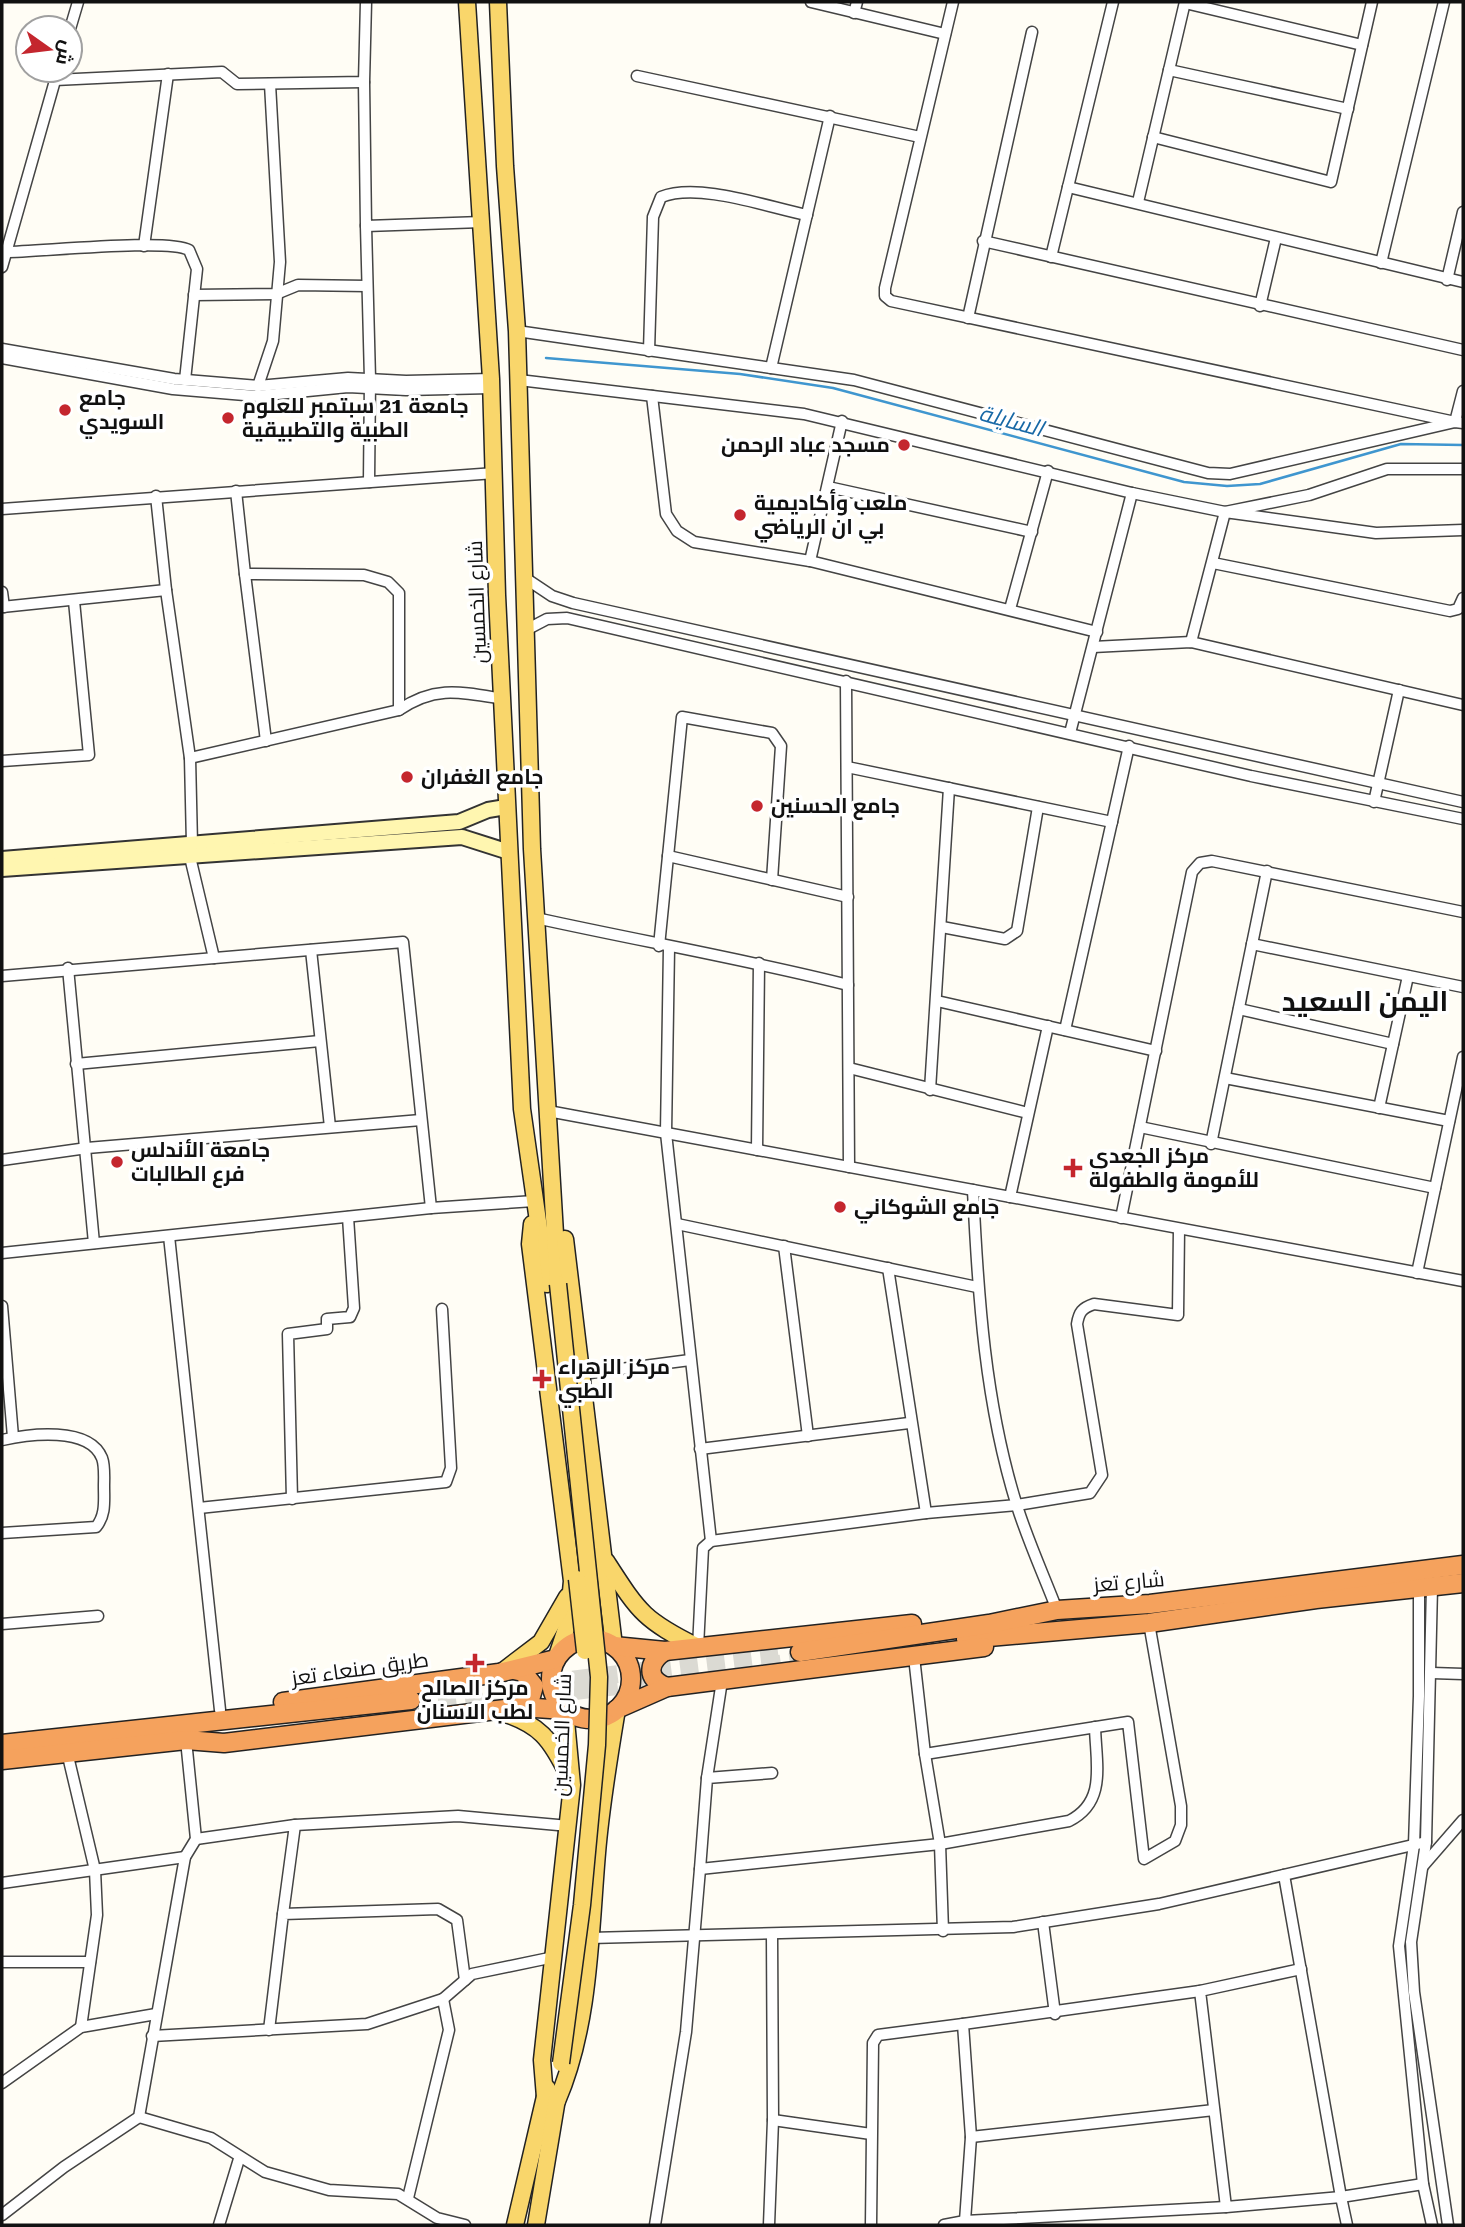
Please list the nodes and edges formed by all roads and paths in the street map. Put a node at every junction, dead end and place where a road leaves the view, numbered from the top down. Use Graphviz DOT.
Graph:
graph roads {
  1 [pos="366,2"];
  2 [pos="467,2"];
  3 [pos="498,2"];
  4 [pos="811,2"];
  5 [pos="857,2"];
  6 [pos="953,2"];
  7 [pos="1113,2"];
  8 [pos="1185,2"];
  9 [pos="1372,2"];
  10 [pos="1444,2"];
  11 [pos="854,13"];
  12 [pos="1032,32"];
  13 [pos="945,34"];
  14 [pos="1362,45"];
  15 [pos="1169,70"];
  16 [pos="168,74"];
  17 [pos="84,75"];
  18 [pos="636,76"];
  19 [pos="364,82"];
  20 [pos="54,84"];
  21 [pos="270,84"];
  22 [pos="1348,109"];
  23 [pos="830,116"];
  24 [pos="920,137"];
  25 [pos="1153,137"];
  26 [pos="505,166"];
  27 [pos="479,169"];
  28 [pos="1068,187"];
  29 [pos="1138,202"];
  30 [pos="1463,212"];
  31 [pos="807,215"];
  32 [pos="482,222"];
  33 [pos="366,226"];
  34 [pos="1276,237"];
  35 [pos="983,242"];
  36 [pos="144,246"];
  37 [pos="6,252"];
  38 [pos="1051,257"];
  39 [pos="1381,263"];
  40 [pos="2,267"];
  41 [pos="1447,279"];
  42 [pos="1463,282"];
  43 [pos="367,286"];
  44 [pos="276,294"];
  45 [pos="194,295"];
  46 [pos="1260,306"];
  47 [pos="968,318"];
  48 [pos="517,331"];
  49 [pos="2,349"];
  50 [pos="1463,350"];
  51 [pos="649,351"];
  52 [pos="2,358"];
  53 [pos="771,368"];
  54 [pos="184,380"];
  55 [pos="519,380"];
  56 [pos="491,383"];
  57 [pos="370,384"];
  58 [pos="258,386"];
  59 [pos="1463,391"];
  60 [pos="652,396"];
  61 [pos="842,421"];
  62 [pos="1459,422"];
  63 [pos="1463,469"];
  64 [pos="1048,471"];
  65 [pos="495,473"];
  66 [pos="369,482"];
  67 [pos="828,487"];
  68 [pos="236,491"];
  69 [pos="1132,493"];
  70 [pos="156,496"];
  71 [pos="2,509"];
  72 [pos="1225,512"];
  73 [pos="1463,530"];
  74 [pos="1032,532"];
  75 [pos="810,561"];
  76 [pos="1213,563"];
  77 [pos="245,574"];
  78 [pos="525,578"];
  79 [pos="166,590"];
  80 [pos="2,592"];
  81 [pos="1463,598"];
  82 [pos="74,601"];
  83 [pos="3,607"];
  84 [pos="1010,609"];
  85 [pos="526,630"];
  86 [pos="1097,632"];
  87 [pos="1191,642"];
  88 [pos="752,643"];
  89 [pos="1093,647"];
  90 [pos="748,659"];
  91 [pos="846,681"];
  92 [pos="1399,690"];
  93 [pos="503,699"];
  94 [pos="1463,705"];
  95 [pos="399,710"];
  96 [pos="1074,717"];
  97 [pos="1070,733"];
  98 [pos="266,741"];
  99 [pos="1129,746"];
  100 [pos="190,758"];
  101 [pos="2,761"];
  102 [pos="847,767"];
  103 [pos="1378,785"];
  104 [pos="949,788"];
  105 [pos="1374,802"];
  106 [pos="1463,802"];
  107 [pos="506,807"];
  108 [pos="1038,807"];
  109 [pos="1463,819"];
  110 [pos="1112,822"];
  111 [pos="533,849"];
  112 [pos="191,850"];
  113 [pos="509,852"];
  114 [pos="128,855"];
  115 [pos="668,856"];
  116 [pos="2,859"];
  117 [pos="2,869"];
  118 [pos="1267,871"];
  119 [pos="772,880"];
  120 [pos="848,897"];
  121 [pos="1463,912"];
  122 [pos="536,919"];
  123 [pos="942,928"];
  124 [pos="1252,944"];
  125 [pos="664,947"];
  126 [pos="312,950"];
  127 [pos="214,958"];
  128 [pos="759,962"];
  129 [pos="68,968"];
  130 [pos="2,976"];
  131 [pos="1408,976"];
  132 [pos="848,985"];
  133 [pos="1463,987"];
  134 [pos="937,1001"];
  135 [pos="1239,1009"];
  136 [pos="1048,1026"];
  137 [pos="1065,1030"];
  138 [pos="320,1041"];
  139 [pos="1393,1044"];
  140 [pos="1156,1051"];
  141 [pos="1463,1057"];
  142 [pos="76,1064"];
  143 [pos="849,1068"];
  144 [pos="1225,1077"];
  145 [pos="930,1090"];
  146 [pos="1379,1108"];
  147 [pos="548,1111"];
  148 [pos="1028,1113"];
  149 [pos="421,1120"];
  150 [pos="1449,1121"];
  151 [pos="330,1127"];
  152 [pos="1140,1127"];
  153 [pos="666,1133"];
  154 [pos="1211,1144"];
  155 [pos="87,1148"];
  156 [pos="757,1150"];
  157 [pos="2,1160"];
  158 [pos="849,1167"];
  159 [pos="1435,1188"];
  160 [pos="973,1190"];
  161 [pos="1010,1197"];
  162 [pos="553,1199"];
  163 [pos="534,1200"];
  164 [pos="431,1208"];
  165 [pos="348,1217"];
  166 [pos="1121,1218"];
  167 [pos="677,1224"];
  168 [pos="1179,1229"];
  169 [pos="169,1236"];
  170 [pos="94,1243"];
  171 [pos="784,1246"];
  172 [pos="2,1253"];
  173 [pos="888,1268"];
  174 [pos="1417,1273"];
  175 [pos="1463,1281"];
  176 [pos="553,1284"];
  177 [pos="977,1287"];
  178 [pos="2,1306"];
  179 [pos="442,1309"];
  180 [pos="690,1360"];
  181 [pos="582,1374"];
  182 [pos="909,1423"];
  183 [pos="808,1436"];
  184 [pos="13,1437"];
  185 [pos="2,1440"];
  186 [pos="700,1450"];
  187 [pos="292,1499"];
  188 [pos="1017,1505"];
  189 [pos="199,1508"];
  190 [pos="926,1513"];
  191 [pos="2,1533"];
  192 [pos="711,1541"];
  193 [pos="604,1558"];
  194 [pos="1463,1565"];
  195 [pos="606,1576"];
  196 [pos="572,1581"];
  197 [pos="1463,1583"];
  198 [pos="1426,1587"];
  199 [pos="1316,1591"];
  200 [pos="1057,1611"];
  201 [pos="1024,1615"];
  202 [pos="98,1616"];
  203 [pos="1149,1623"];
  204 [pos="2,1624"];
  205 [pos="1024,1634"];
  206 [pos="614,1647"];
  207 [pos="698,1647"];
  208 [pos="665,1651"];
  209 [pos="914,1657"];
  210 [pos="556,1659"];
  211 [pos="507,1672"];
  212 [pos="1432,1673"];
  213 [pos="1463,1674"];
  214 [pos="720,1680"];
  215 [pos="667,1687"];
  216 [pos="521,1707"];
  217 [pos="617,1709"];
  218 [pos="220,1710"];
  219 [pos="492,1710"];
  220 [pos="565,1710"];
  221 [pos="169,1723"];
  222 [pos="1095,1727"];
  223 [pos="186,1740"];
  224 [pos="2,1744"];
  225 [pos="30,1749"];
  226 [pos="67,1752"];
  227 [pos="925,1754"];
  228 [pos="2,1760"];
  229 [pos="772,1773"];
  230 [pos="707,1778"];
  231 [pos="572,1785"];
  232 [pos="603,1791"];
  233 [pos="1463,1820"];
  234 [pos="295,1825"];
  235 [pos="569,1826"];
  236 [pos="196,1839"];
  237 [pos="1426,1842"];
  238 [pos="940,1844"];
  239 [pos="1414,1845"];
  240 [pos="185,1857"];
  241 [pos="1422,1867"];
  242 [pos="700,1869"];
  243 [pos="95,1870"];
  244 [pos="1284,1875"];
  245 [pos="2,1883"];
  246 [pos="283,1914"];
  247 [pos="1043,1922"];
  248 [pos="943,1931"];
  249 [pos="694,1936"];
  250 [pos="772,1936"];
  251 [pos="590,1938"];
  252 [pos="554,1957"];
  253 [pos="2,1962"];
  254 [pos="90,1962"];
  255 [pos="1301,1969"];
  256 [pos="465,1980"];
  257 [pos="1200,1991"];
  258 [pos="443,1998"];
  259 [pos="156,2014"];
  260 [pos="1055,2014"];
  261 [pos="963,2024"];
  262 [pos="81,2027"];
  263 [pos="270,2030"];
  264 [pos="152,2036"];
  265 [pos="2,2083"];
  266 [pos="551,2099"];
  267 [pos="1214,2109"];
  268 [pos="139,2116"];
  269 [pos="774,2120"];
  270 [pos="871,2134"];
  271 [pos="971,2137"];
  272 [pos="239,2158"];
  273 [pos="1423,2184"];
  274 [pos="1341,2197"];
  275 [pos="408,2198"];
  276 [pos="1226,2207"];
  277 [pos="2,2215"];
  278 [pos="434,2221"];
  279 [pos="965,2221"];
  280 [pos="219,2225"];
  281 [pos="465,2225"];
  282 [pos="515,2225"];
  283 [pos="537,2225"];
  284 [pos="655,2225"];
  285 [pos="769,2225"];
  286 [pos="871,2225"];
  287 [pos="944,2225"];
  288 [pos="1347,2225"];
  289 [pos="1432,2225"];
  290 [pos="1448,2225"];
  1 -- 19 [label="street"];
  2 -- 27 [label="main road, شارع الخمسين"];
  3 -- 26 [label="main road, شارع الخمسين"];
  4 -- 11 [label="street"];
  5 -- 11 [label="street"];
  6 -- 13 [label="street"];
  7 -- 28 [label="street"];
  8 -- 14 [label="street"];
  8 -- 15 [label="street"];
  9 -- 14 [label="street"];
  10 -- 39 [label="street"];
  11 -- 13 [label="street"];
  12 -- 35 [label="street"];
  13 -- 24 [label="street"];
  14 -- 22 [label="street"];
  15 -- 22 [label="street"];
  15 -- 25 [label="street"];
  16 -- 17 [label="street"];
  16 -- 21 [label="street"];
  16 -- 36 [label="street"];
  18 -- 23 [label="street"];
  19 -- 21 [label="street"];
  19 -- 33 [label="street"];
  20 -- 37 [label="street"];
  21 -- 44 [label="street"];
  22 -- 25 [label="street"];
  23 -- 24 [label="street"];
  23 -- 31 [label="street"];
  24 -- 47 [label="street"];
  25 -- 29 [label="street"];
  26 -- 27 [label="main road"];
  26 -- 48 [label="main road, شارع الخمسين"];
  27 -- 32 [label="main road, شارع الخمسين"];
  28 -- 29 [label="street"];
  28 -- 38 [label="street"];
  29 -- 34 [label="street"];
  30 -- 41 [label="street"];
  31 -- 51 [label="street"];
  31 -- 53 [label="street"];
  32 -- 33 [label="street"];
  32 -- 56 [label="main road, شارع الخمسين"];
  33 -- 43 [label="street"];
  34 -- 39 [label="street"];
  34 -- 46 [label="street"];
  35 -- 38 [label="street"];
  35 -- 47 [label="street"];
  36 -- 37 [label="street"];
  36 -- 45 [label="street"];
  37 -- 40 [label="street"];
  38 -- 46 [label="street"];
  39 -- 41 [label="street"];
  41 -- 42 [label="street"];
  43 -- 44 [label="street"];
  43 -- 57 [label="street"];
  44 -- 45 [label="street"];
  44 -- 58 [label="street"];
  45 -- 54 [label="street"];
  46 -- 50 [label="street"];
  47 -- 62 [label="street"];
  48 -- 51 [label="street"];
  48 -- 55 [label="main road, شارع الخمسين"];
  49 -- 54 [label="street"];
  51 -- 53 [label="street"];
  52 -- 57 [label="street"];
  53 -- 62 [label="street"];
  54 -- 58 [label="street"];
  55 -- 60 [label="street"];
  55 -- 78 [label="main road, شارع الخمسين"];
  56 -- 57 [label="street"];
  56 -- 65 [label="main road, شارع الخمسين"];
  57 -- 58 [label="street"];
  57 -- 66 [label="street"];
  59 -- 62 [label="street"];
  60 -- 61 [label="street"];
  60 -- 75 [label="street"];
  61 -- 64 [label="street"];
  61 -- 67 [label="street"];
  63 -- 72 [label="street"];
  64 -- 69 [label="street"];
  64 -- 74 [label="street"];
  65 -- 66 [label="street"];
  65 -- 93 [label="main road, شارع الخمسين"];
  66 -- 68 [label="street"];
  67 -- 74 [label="street"];
  67 -- 75 [label="street"];
  68 -- 70 [label="street"];
  68 -- 77 [label="street"];
  69 -- 72 [label="street"];
  69 -- 86 [label="street"];
  70 -- 71 [label="street"];
  70 -- 79 [label="street"];
  72 -- 73 [label="street"];
  72 -- 76 [label="street"];
  74 -- 84 [label="street"];
  75 -- 84 [label="street"];
  76 -- 81 [label="street"];
  76 -- 87 [label="street"];
  77 -- 95 [label="street"];
  77 -- 98 [label="street"];
  78 -- 85 [label="main road, شارع الخمسين"];
  78 -- 88 [label="street"];
  79 -- 82 [label="street"];
  79 -- 100 [label="street"];
  80 -- 83 [label="street"];
  82 -- 83 [label="street"];
  82 -- 101 [label="street"];
  84 -- 86 [label="street"];
  85 -- 90 [label="street"];
  85 -- 111 [label="main road, شارع الخمسين"];
  86 -- 89 [label="street"];
  87 -- 89 [label="street"];
  87 -- 92 [label="street"];
  88 -- 90 [label="street"];
  88 -- 96 [label="street"];
  89 -- 96 [label="street"];
  90 -- 91 [label="street"];
  91 -- 97 [label="street"];
  91 -- 102 [label="street"];
  92 -- 94 [label="street"];
  92 -- 103 [label="street"];
  93 -- 95 [label="street"];
  93 -- 107 [label="main road, شارع الخمسين"];
  95 -- 98 [label="street"];
  96 -- 97 [label="street"];
  96 -- 103 [label="street"];
  97 -- 99 [label="street"];
  98 -- 100 [label="street"];
  99 -- 105 [label="street"];
  99 -- 110 [label="street"];
  100 -- 112 [label="street"];
  102 -- 104 [label="street"];
  102 -- 120 [label="street"];
  103 -- 105 [label="street"];
  103 -- 106 [label="street"];
  104 -- 108 [label="street"];
  104 -- 123 [label="street"];
  105 -- 109 [label="street"];
  107 -- 112 [label="street"];
  107 -- 113 [label="main road, شارع الخمسين"];
  108 -- 110 [label="street"];
  108 -- 123 [label="street"];
  110 -- 137 [label="street"];
  111 -- 113 [label="main road"];
  111 -- 122 [label="main road, شارع الخمسين"];
  112 -- 113 [label="street"];
  112 -- 114 [label="street"];
  112 -- 127 [label="street"];
  113 -- 163 [label="main road, شارع الخمسين"];
  114 -- 116 [label="street"];
  114 -- 117 [label="street"];
  115 -- 119 [label="street"];
  115 -- 119 [label="street"];
  115 -- 125 [label="street"];
  118 -- 121 [label="street"];
  118 -- 124 [label="street"];
  118 -- 140 [label="street"];
  119 -- 120 [label="street"];
  120 -- 132 [label="street"];
  122 -- 125 [label="street"];
  122 -- 147 [label="main road, شارع الخمسين"];
  123 -- 134 [label="street"];
  124 -- 131 [label="street"];
  124 -- 135 [label="street"];
  125 -- 128 [label="street"];
  125 -- 153 [label="street"];
  126 -- 127 [label="street"];
  126 -- 138 [label="street"];
  126 -- 149 [label="street"];
  127 -- 129 [label="street"];
  128 -- 132 [label="street"];
  128 -- 156 [label="street"];
  129 -- 130 [label="street"];
  129 -- 142 [label="street"];
  131 -- 133 [label="street"];
  131 -- 139 [label="street"];
  132 -- 143 [label="street"];
  134 -- 136 [label="street"];
  134 -- 145 [label="street"];
  135 -- 139 [label="street"];
  135 -- 144 [label="street"];
  136 -- 137 [label="street"];
  136 -- 148 [label="street"];
  137 -- 140 [label="street"];
  138 -- 142 [label="street"];
  138 -- 151 [label="street"];
  139 -- 146 [label="street"];
  140 -- 152 [label="street"];
  141 -- 150 [label="street"];
  142 -- 155 [label="street"];
  143 -- 145 [label="street"];
  143 -- 158 [label="street"];
  144 -- 146 [label="street"];
  144 -- 154 [label="street"];
  145 -- 148 [label="street"];
  146 -- 150 [label="street"];
  147 -- 153 [label="street"];
  147 -- 162 [label="main road, شارع الخمسين"];
  148 -- 161 [label="street"];
  149 -- 151 [label="street"];
  149 -- 164 [label="street"];
  150 -- 159 [label="street"];
  151 -- 155 [label="street"];
  152 -- 154 [label="street"];
  152 -- 166 [label="street"];
  153 -- 156 [label="street"];
  153 -- 167 [label="street"];
  154 -- 159 [label="street"];
  155 -- 157 [label="street"];
  155 -- 170 [label="street"];
  156 -- 158 [label="street"];
  158 -- 160 [label="street"];
  159 -- 174 [label="street"];
  160 -- 161 [label="street"];
  160 -- 177 [label="street"];
  161 -- 166 [label="street"];
  162 -- 176 [label="main road, شارع الخمسين"];
  162 -- 181 [label="main road, شارع الخمسين"];
  163 -- 164 [label="street"];
  163 -- 176 [label="main road, شارع الخمسين"];
  163 -- 196 [label="main road, شارع الخمسين"];
  164 -- 165 [label="street"];
  165 -- 169 [label="street"];
  165 -- 187 [label="street"];
  166 -- 168 [label="street"];
  167 -- 171 [label="street"];
  167 -- 180 [label="street"];
  168 -- 174 [label="street"];
  168 -- 188 [label="street"];
  169 -- 170 [label="street"];
  169 -- 189 [label="street"];
  170 -- 172 [label="street"];
  171 -- 173 [label="street"];
  171 -- 183 [label="street"];
  173 -- 177 [label="street"];
  173 -- 182 [label="street"];
  174 -- 175 [label="street"];
  176 -- 266 [label="main road, شارع الخمسين, bridge"];
  177 -- 188 [label="street"];
  178 -- 184 [label="street"];
  179 -- 187 [label="street"];
  180 -- 181 [label="street"];
  180 -- 186 [label="street"];
  181 -- 193 [label="main road, شارع الخمسين"];
  182 -- 183 [label="street"];
  182 -- 190 [label="street"];
  183 -- 186 [label="street"];
  184 -- 185 [label="street"];
  184 -- 191 [label="street"];
  186 -- 192 [label="street"];
  187 -- 189 [label="street"];
  188 -- 190 [label="street"];
  188 -- 200 [label="street"];
  189 -- 218 [label="street"];
  190 -- 192 [label="street"];
  192 -- 207 [label="street"];
  193 -- 195 [label="main road, شارع الخمسين"];
  193 -- 207 [label="main road"];
  194 -- 199 [label="highway, شارع تعز"];
  195 -- 196 [label="main road"];
  195 -- 206 [label="main road, شارع الخمسين"];
  196 -- 210 [label="main road, شارع الخمسين"];
  196 -- 211 [label="main road"];
  197 -- 198 [label="highway, شارع تعز"];
  198 -- 199 [label="highway, شارع تعز"];
  198 -- 212 [label="street"];
  198 -- 239 [label="street"];
  199 -- 200 [label="highway, شارع تعز"];
  199 -- 203 [label="highway, شارع تعز"];
  200 -- 201 [label="highway, شارع تعز"];
  201 -- 205 [label="highway, شارع تعز"];
  201 -- 207 [label="highway"];
  202 -- 204 [label="street"];
  203 -- 205 [label="highway, شارع تعز"];
  203 -- 222 [label="street"];
  205 -- 209 [label="highway"];
  206 -- 208 [label="highway"];
  206 -- 210 [label="highway"];
  206 -- 217 [label="highway"];
  207 -- 208 [label="highway"];
  208 -- 215 [label="highway"];
  209 -- 214 [label="highway"];
  209 -- 227 [label="street"];
  210 -- 211 [label="highway, طريق صنعاء تعز"];
  210 -- 220 [label="highway"];
  211 -- 216 [label="highway"];
  211 -- 218 [label="highway, طريق صنعاء تعز"];
  212 -- 213 [label="street"];
  212 -- 237 [label="street"];
  214 -- 215 [label="highway"];
  214 -- 230 [label="street"];
  215 -- 217 [label="highway"];
  216 -- 219 [label="highway, طريق صنعاء تعز"];
  216 -- 220 [label="highway, طريق صنعاء تعز"];
  217 -- 220 [label="highway"];
  217 -- 232 [label="main road"];
  218 -- 221 [label="highway, طريق صنعاء تعز"];
  219 -- 223 [label="highway, طريق صنعاء تعز"];
  219 -- 231 [label="main road"];
  220 -- 231 [label="main road"];
  221 -- 223 [label="highway, طريق صنعاء تعز"];
  221 -- 225 [label="highway, طريق صنعاء تعز"];
  222 -- 227 [label="street"];
  222 -- 238 [label="street"];
  223 -- 226 [label="highway, طريق صنعاء تعز"];
  223 -- 236 [label="street"];
  224 -- 225 [label="highway, طريق صنعاء تعز"];
  225 -- 226 [label="highway, طريق صنعاء تعز"];
  225 -- 228 [label="highway, طريق صنعاء تعز"];
  226 -- 243 [label="street"];
  227 -- 238 [label="street"];
  229 -- 230 [label="street"];
  230 -- 242 [label="street"];
  231 -- 232 [label="main road"];
  231 -- 235 [label="main road"];
  232 -- 251 [label="main road"];
  233 -- 241 [label="street"];
  234 -- 235 [label="street"];
  234 -- 236 [label="street"];
  234 -- 246 [label="street"];
  235 -- 252 [label="main road"];
  236 -- 240 [label="street"];
  237 -- 239 [label="street"];
  237 -- 241 [label="street"];
  238 -- 242 [label="street"];
  238 -- 248 [label="street"];
  239 -- 244 [label="street"];
  239 -- 273 [label="street"];
  240 -- 243 [label="street"];
  240 -- 259 [label="street"];
  241 -- 290 [label="street"];
  242 -- 249 [label="street"];
  243 -- 245 [label="street"];
  243 -- 254 [label="street"];
  244 -- 247 [label="street"];
  244 -- 255 [label="street"];
  246 -- 256 [label="street"];
  246 -- 263 [label="street"];
  247 -- 248 [label="street"];
  247 -- 260 [label="street"];
  248 -- 250 [label="street"];
  249 -- 250 [label="street"];
  249 -- 251 [label="street"];
  249 -- 284 [label="street"];
  250 -- 269 [label="street"];
  251 -- 266 [label="main road"];
  252 -- 256 [label="street"];
  252 -- 266 [label="main road"];
  253 -- 254 [label="street"];
  254 -- 262 [label="street"];
  255 -- 257 [label="street"];
  255 -- 274 [label="street"];
  256 -- 258 [label="street"];
  257 -- 260 [label="street"];
  257 -- 267 [label="street"];
  258 -- 263 [label="street"];
  258 -- 275 [label="street"];
  259 -- 262 [label="street"];
  259 -- 264 [label="street"];
  260 -- 261 [label="street"];
  261 -- 270 [label="street"];
  261 -- 271 [label="street"];
  262 -- 265 [label="street"];
  263 -- 264 [label="street"];
  264 -- 268 [label="street"];
  266 -- 282 [label="main road, شارع الخمسين"];
  266 -- 283 [label="main road, شارع الخمسين"];
  267 -- 271 [label="street"];
  267 -- 276 [label="street"];
  268 -- 272 [label="street"];
  268 -- 277 [label="street"];
  269 -- 270 [label="street"];
  269 -- 285 [label="street"];
  270 -- 286 [label="street"];
  271 -- 279 [label="street"];
  272 -- 275 [label="street"];
  272 -- 280 [label="street"];
  273 -- 274 [label="street"];
  273 -- 289 [label="street"];
  274 -- 276 [label="street"];
  274 -- 288 [label="street"];
  275 -- 278 [label="street"];
  276 -- 279 [label="street"];
  278 -- 281 [label="street"];
  279 -- 287 [label="street"];
}
